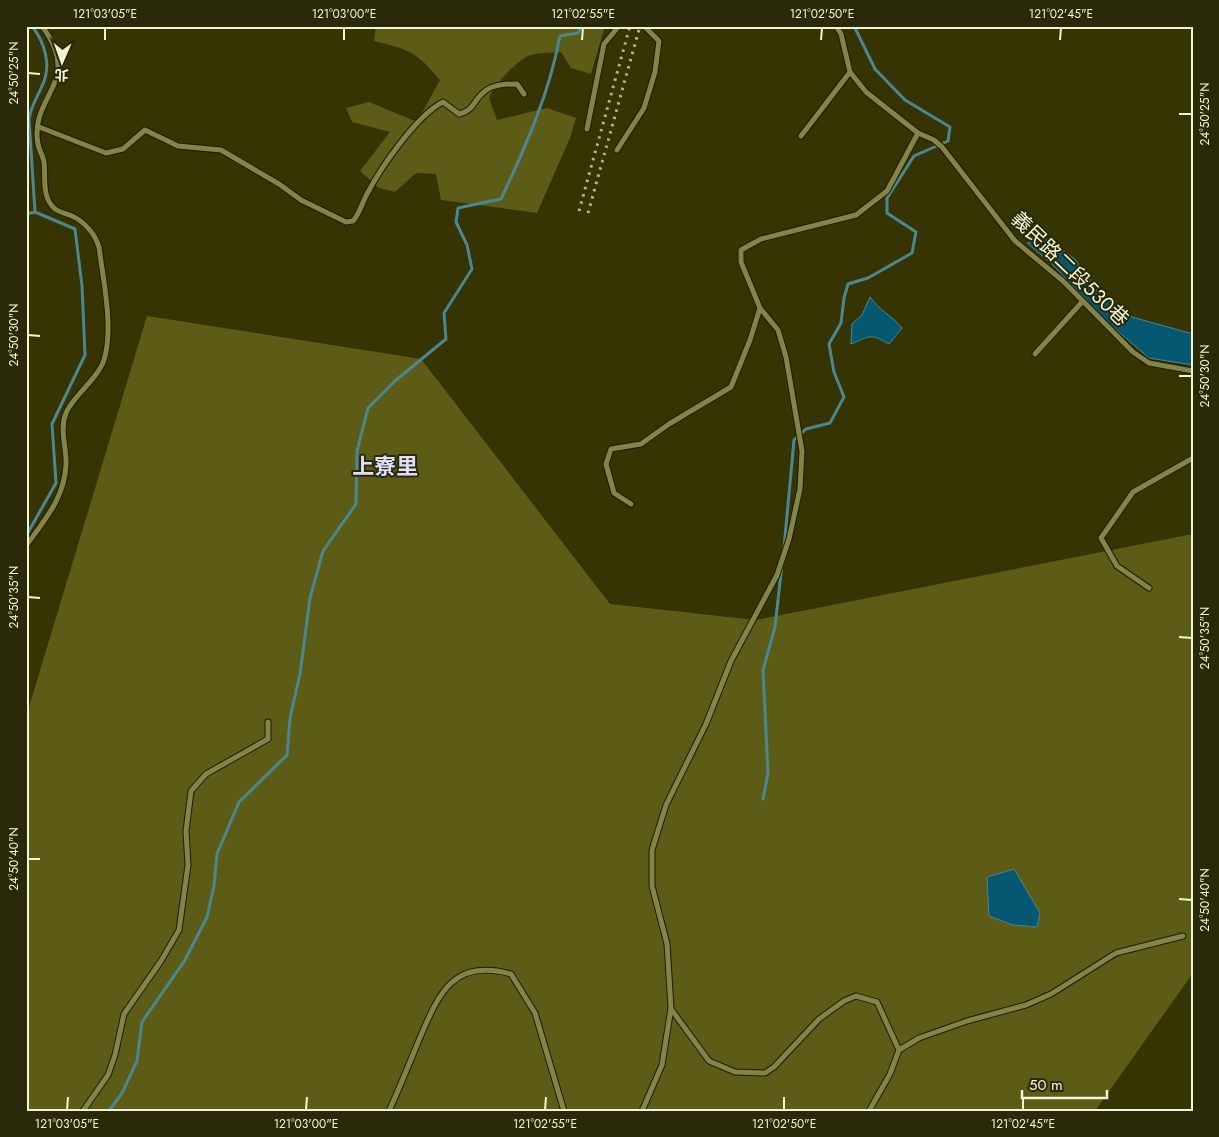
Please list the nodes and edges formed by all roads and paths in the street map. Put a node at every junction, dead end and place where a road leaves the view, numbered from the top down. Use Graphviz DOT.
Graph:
graph roads {
  1 [pos="42,26"];
  2 [pos="619,26"];
  3 [pos="644,26"];
  4 [pos="836,26"];
  5 [pos="850,72"];
  6 [pos="524,94"];
  7 [pos="39,128"];
  8 [pos="587,129"];
  9 [pos="918,132"];
  10 [pos="801,136"];
  11 [pos="617,150"];
  12 [pos="1082,302"];
  13 [pos="760,308"];
  14 [pos="1036,354"];
  15 [pos="1193,371"];
  16 [pos="1193,458"];
  17 [pos="631,504"];
  18 [pos="26,546"];
  19 [pos="1149,588"];
  20 [pos="268,722"];
  21 [pos="1182,936"];
  22 [pos="671,1008"];
  23 [pos="899,1050"];
  24 [pos="83,1111"];
  25 [pos="389,1111"];
  26 [pos="564,1111"];
  27 [pos="642,1111"];
  28 [pos="869,1111"];
  1 -- 7 [label="lane"];
  2 -- 8 [label="lane"];
  3 -- 11 [label="lane"];
  4 -- 5 [label="lane, 義民路二段530巷"];
  5 -- 9 [label="lane, 義民路二段530巷"];
  5 -- 10 [label="lane"];
  6 -- 7 [label="lane"];
  7 -- 18 [label="lane"];
  9 -- 12 [label="lane, 義民路二段530巷"];
  9 -- 13 [label="lane"];
  12 -- 14 [label="lane"];
  12 -- 15 [label="lane, 義民路二段530巷"];
  13 -- 17 [label="lane"];
  13 -- 22 [label="lane"];
  16 -- 19 [label="lane"];
  20 -- 24 [label="lane"];
  21 -- 23 [label="lane"];
  22 -- 23 [label="lane"];
  22 -- 27 [label="lane"];
  23 -- 28 [label="lane"];
  25 -- 26 [label="lane"];
}
